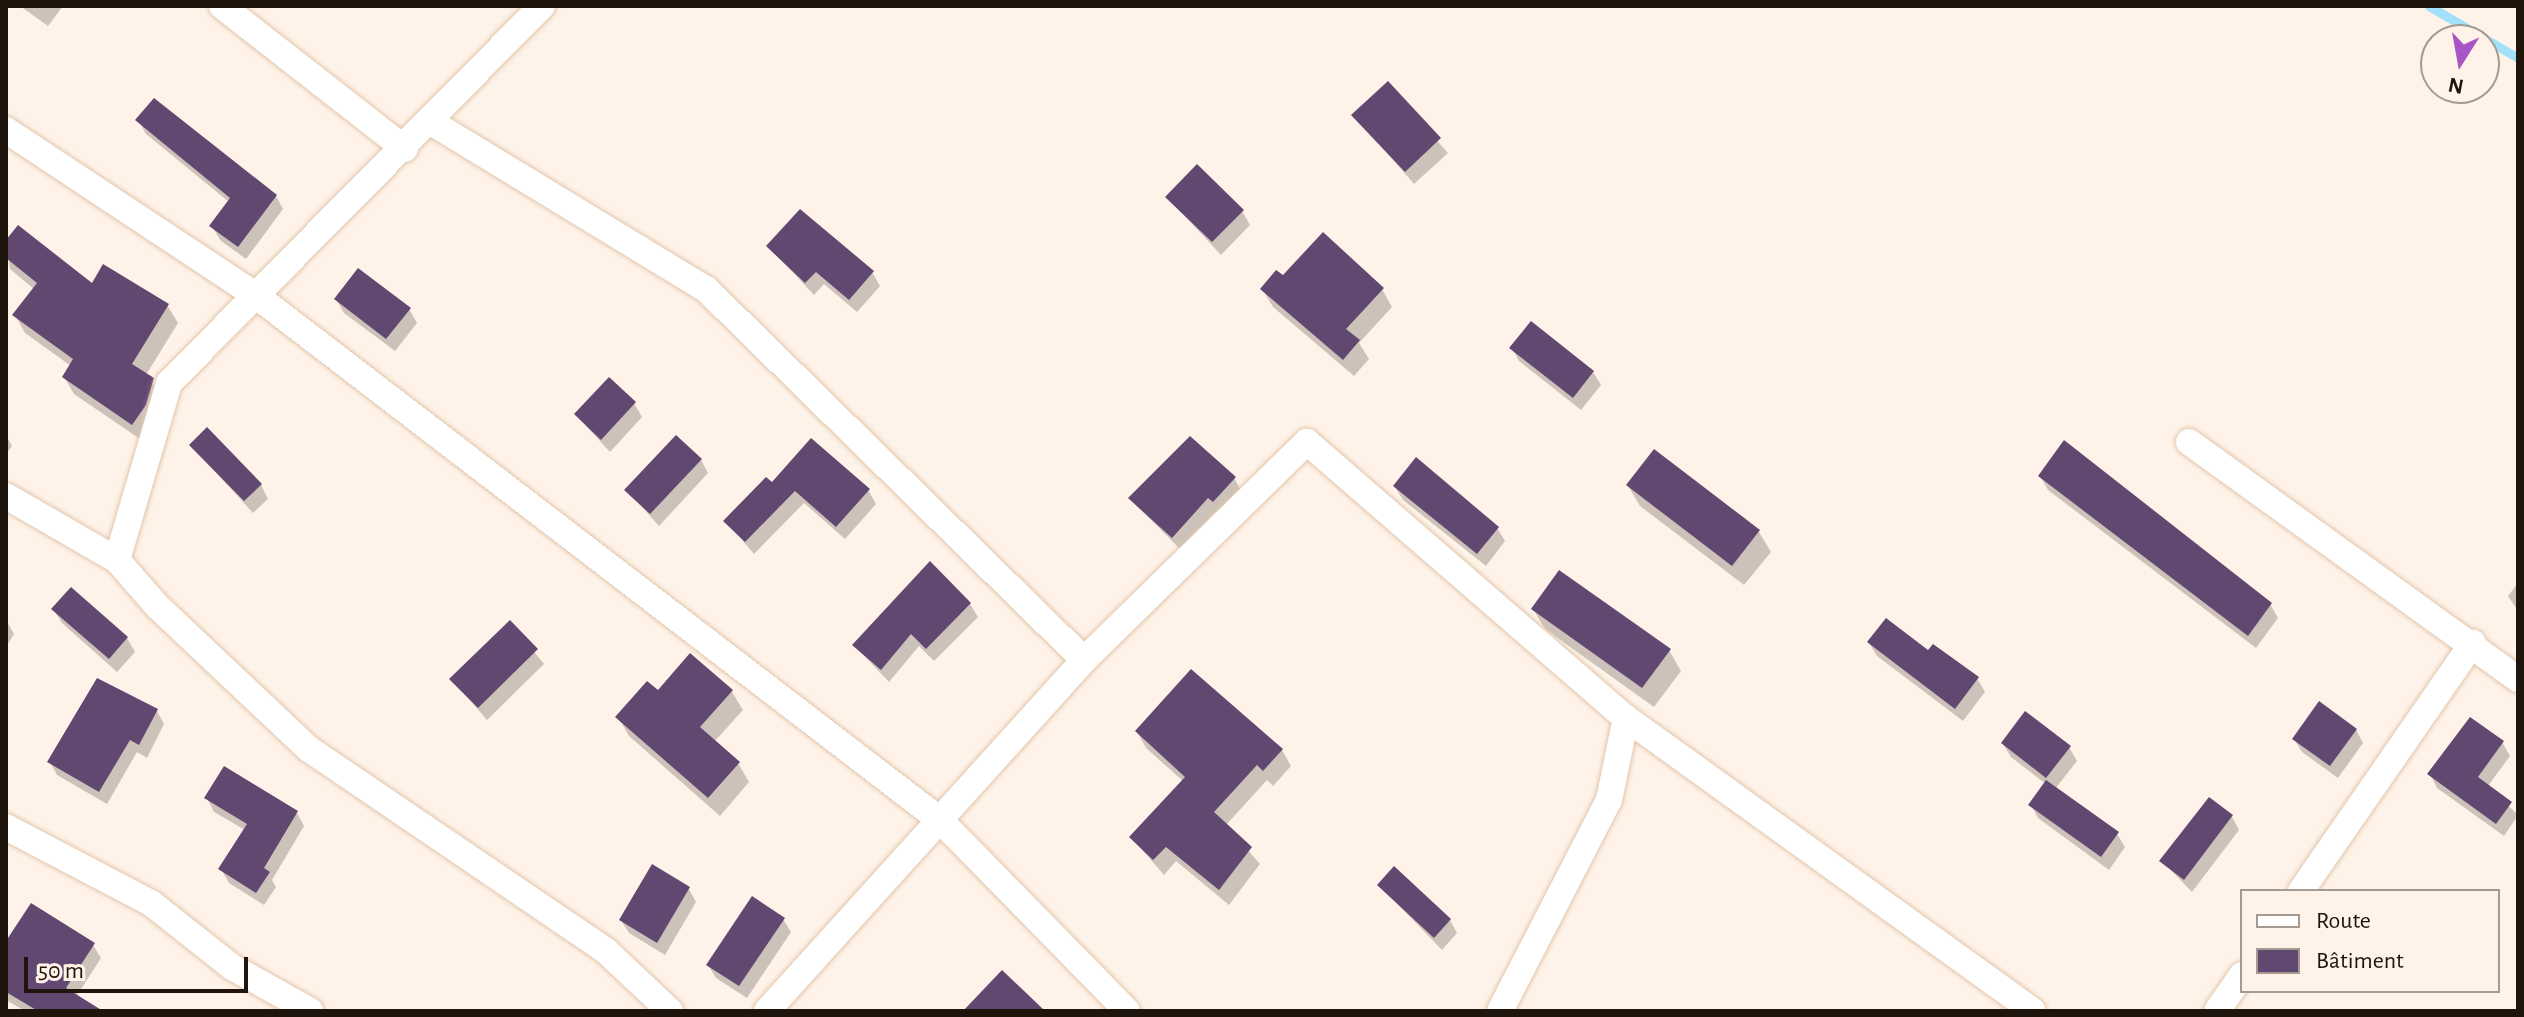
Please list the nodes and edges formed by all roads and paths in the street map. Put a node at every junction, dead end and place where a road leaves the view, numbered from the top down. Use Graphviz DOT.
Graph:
graph roads {
  1 [pos="222,6"];
  2 [pos="542,6"];
  3 [pos="431,122"];
  4 [pos="6,130"];
  5 [pos="405,149"];
  6 [pos="254,294"];
  7 [pos="2189,442"];
  8 [pos="6,496"];
  9 [pos="117,560"];
  10 [pos="2473,643"];
  11 [pos="1084,660"];
  12 [pos="2518,679"];
  13 [pos="1626,718"];
  14 [pos="940,820"];
  15 [pos="6,827"];
  16 [pos="2302,889"];
  17 [pos="2240,978"];
  18 [pos="310,1011"];
  19 [pos="670,1011"];
  20 [pos="767,1011"];
  21 [pos="1127,1011"];
  22 [pos="1500,1011"];
  23 [pos="2033,1011"];
  24 [pos="2217,1011"];
  1 -- 5 [label="street"];
  2 -- 3 [label="street"];
  3 -- 5 [label="street"];
  3 -- 11 [label="street"];
  4 -- 6 [label="street"];
  5 -- 6 [label="street"];
  6 -- 9 [label="street"];
  6 -- 14 [label="street"];
  7 -- 10 [label="street"];
  8 -- 9 [label="street"];
  9 -- 19 [label="street"];
  10 -- 12 [label="street"];
  10 -- 16 [label="street"];
  11 -- 13 [label="street"];
  11 -- 14 [label="street"];
  13 -- 22 [label="street"];
  13 -- 23 [label="street"];
  14 -- 20 [label="street"];
  14 -- 21 [label="street"];
  15 -- 18 [label="street"];
  17 -- 24 [label="street"];
}
